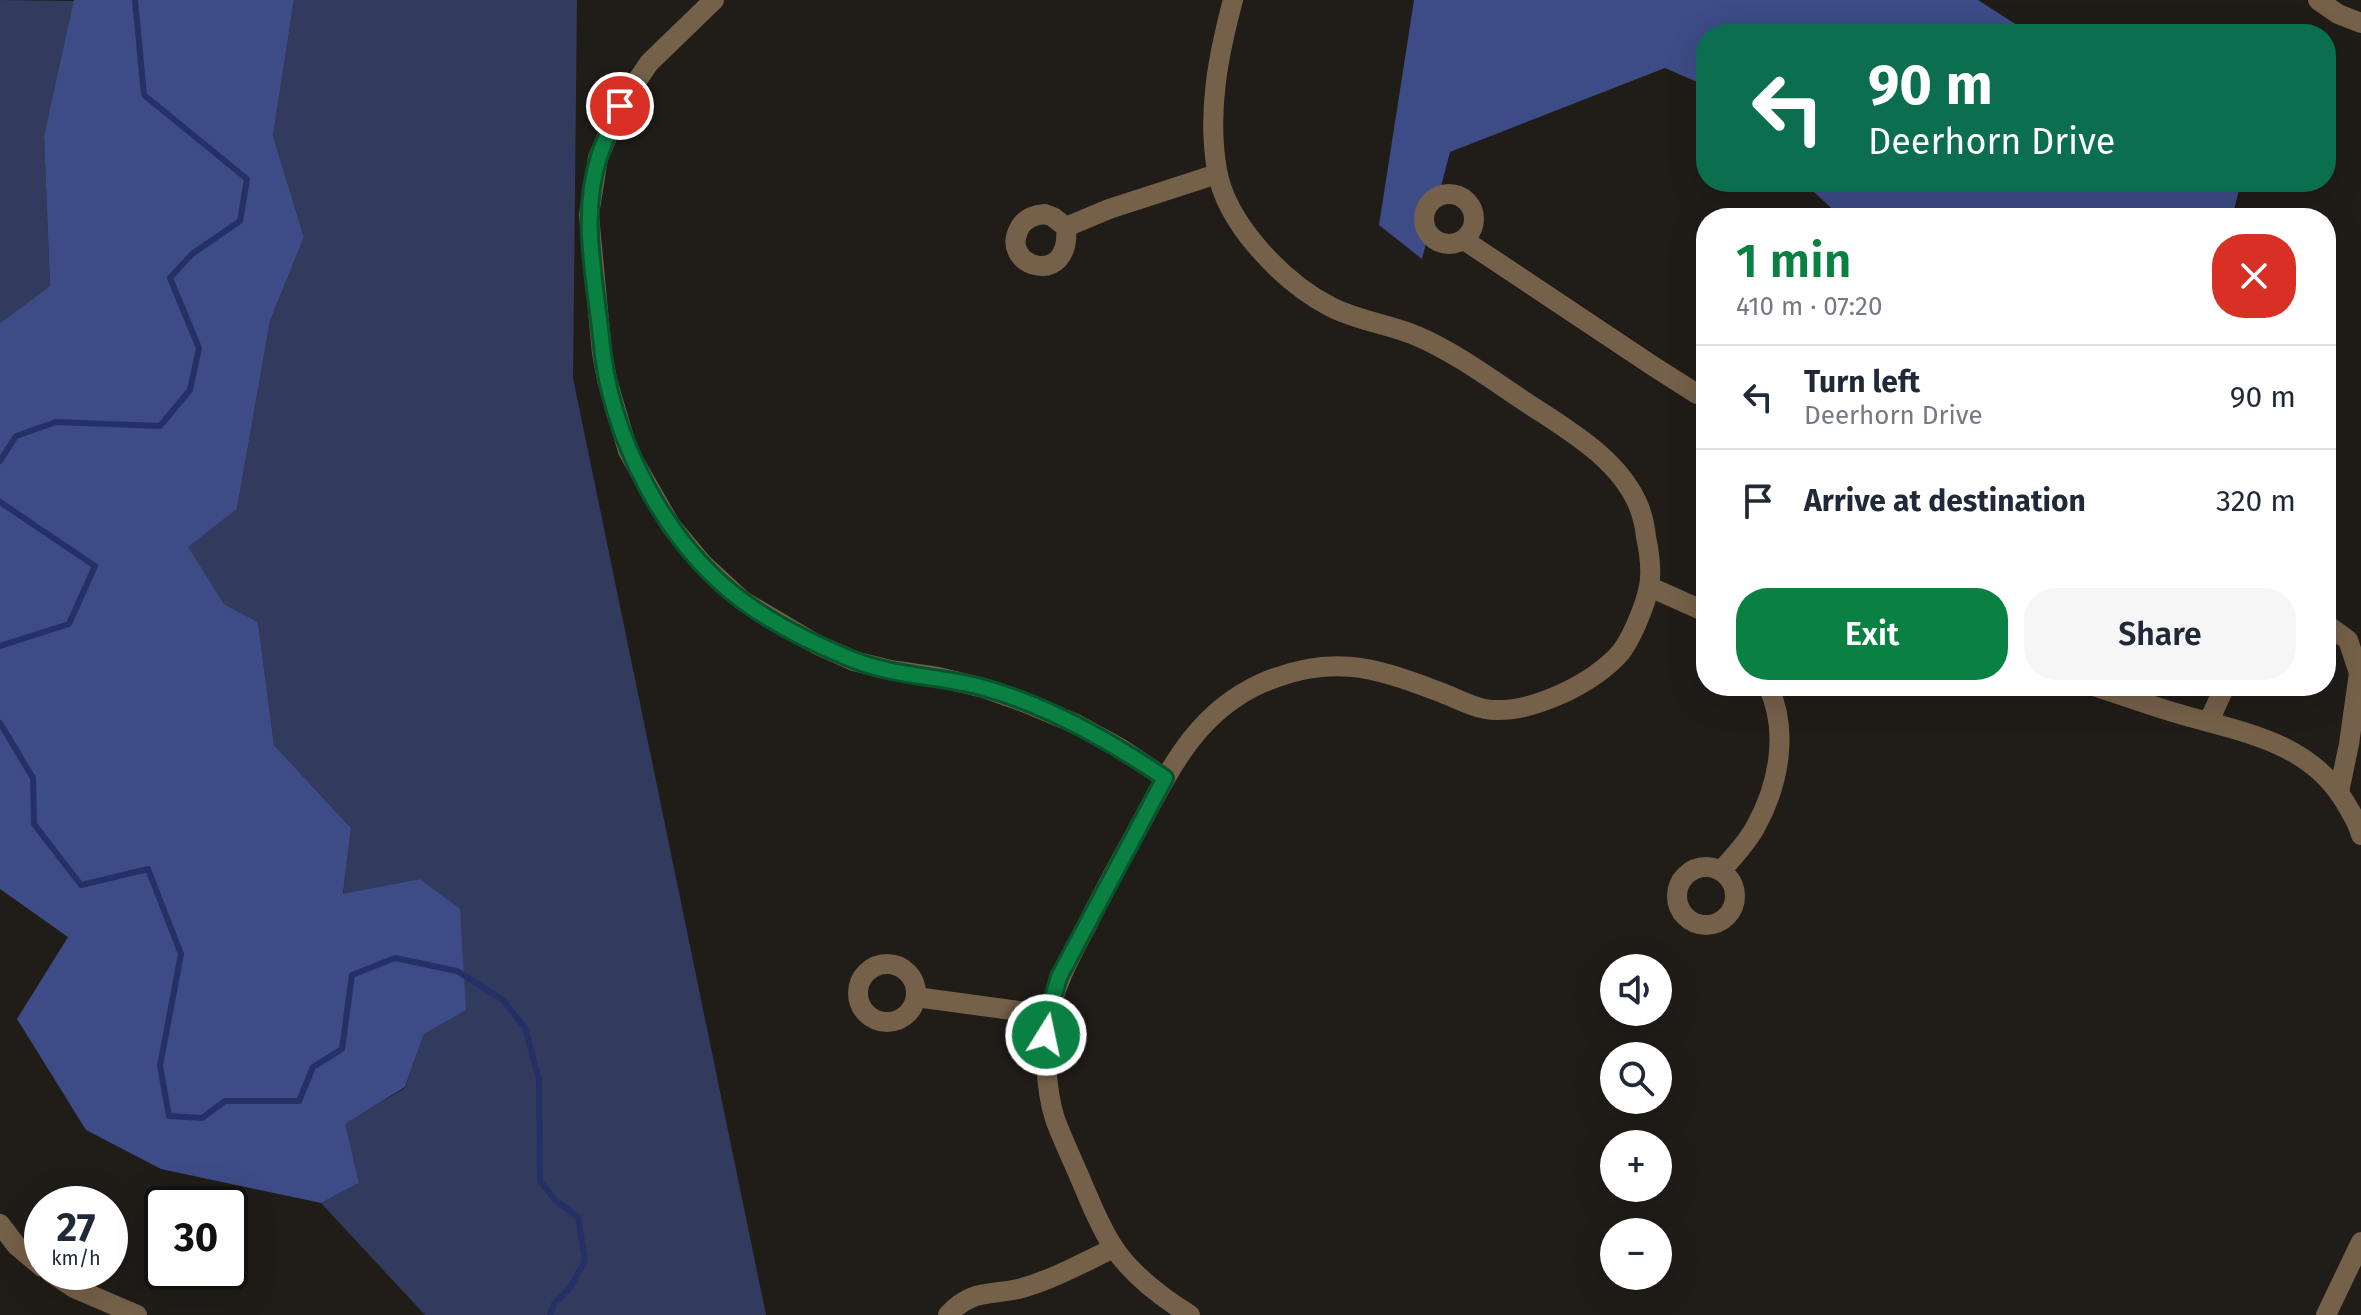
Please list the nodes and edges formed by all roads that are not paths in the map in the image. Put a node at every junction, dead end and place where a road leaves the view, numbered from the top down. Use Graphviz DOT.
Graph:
graph roads {
  1 [pos="714,0"];
  2 [pos="1233,0"];
  3 [pos="2318,0"];
  4 [pos="2361,23"];
  5 [pos="1217,174"];
  6 [pos="1066,227"];
  7 [pos="1464,240"];
  8 [pos="1696,393"];
  9 [pos="1650,587"];
  10 [pos="1696,608"];
  11 [pos="2336,631"];
  12 [pos="2360,672"];
  13 [pos="1771,696"];
  14 [pos="2125,696"];
  15 [pos="2220,696"];
  16 [pos="2209,721"];
  17 [pos="1165,778"];
  18 [pos="2339,792"];
  19 [pos="2361,835"];
  20 [pos="1721,871"];
  21 [pos="916,997"];
  22 [pos="1048,1015"];
  23 [pos="0,1224"];
  24 [pos="2361,1242"];
  25 [pos="1114,1248"];
  26 [pos="24,1252"];
  27 [pos="78,1290"];
  28 [pos="123,1312"];
  29 [pos="948,1315"];
  30 [pos="1190,1315"];
  31 [pos="2326,1315"];
  1 -- 17 [label="street"];
  2 -- 5 [label="street"];
  3 -- 4 [label="street"];
  5 -- 6 [label="street"];
  5 -- 9 [label="street"];
  7 -- 8 [label="street"];
  9 -- 10 [label="street"];
  9 -- 17 [label="street"];
  11 -- 12 [label="street"];
  12 -- 18 [label="street"];
  13 -- 20 [label="street"];
  14 -- 16 [label="street"];
  15 -- 16 [label="street"];
  16 -- 18 [label="street"];
  17 -- 22 [label="street"];
  18 -- 19 [label="street"];
  21 -- 22 [label="street"];
  22 -- 25 [label="street"];
  23 -- 26 [label="street"];
  24 -- 31 [label="street"];
  25 -- 29 [label="street"];
  25 -- 30 [label="street"];
  27 -- 28 [label="street"];
}
